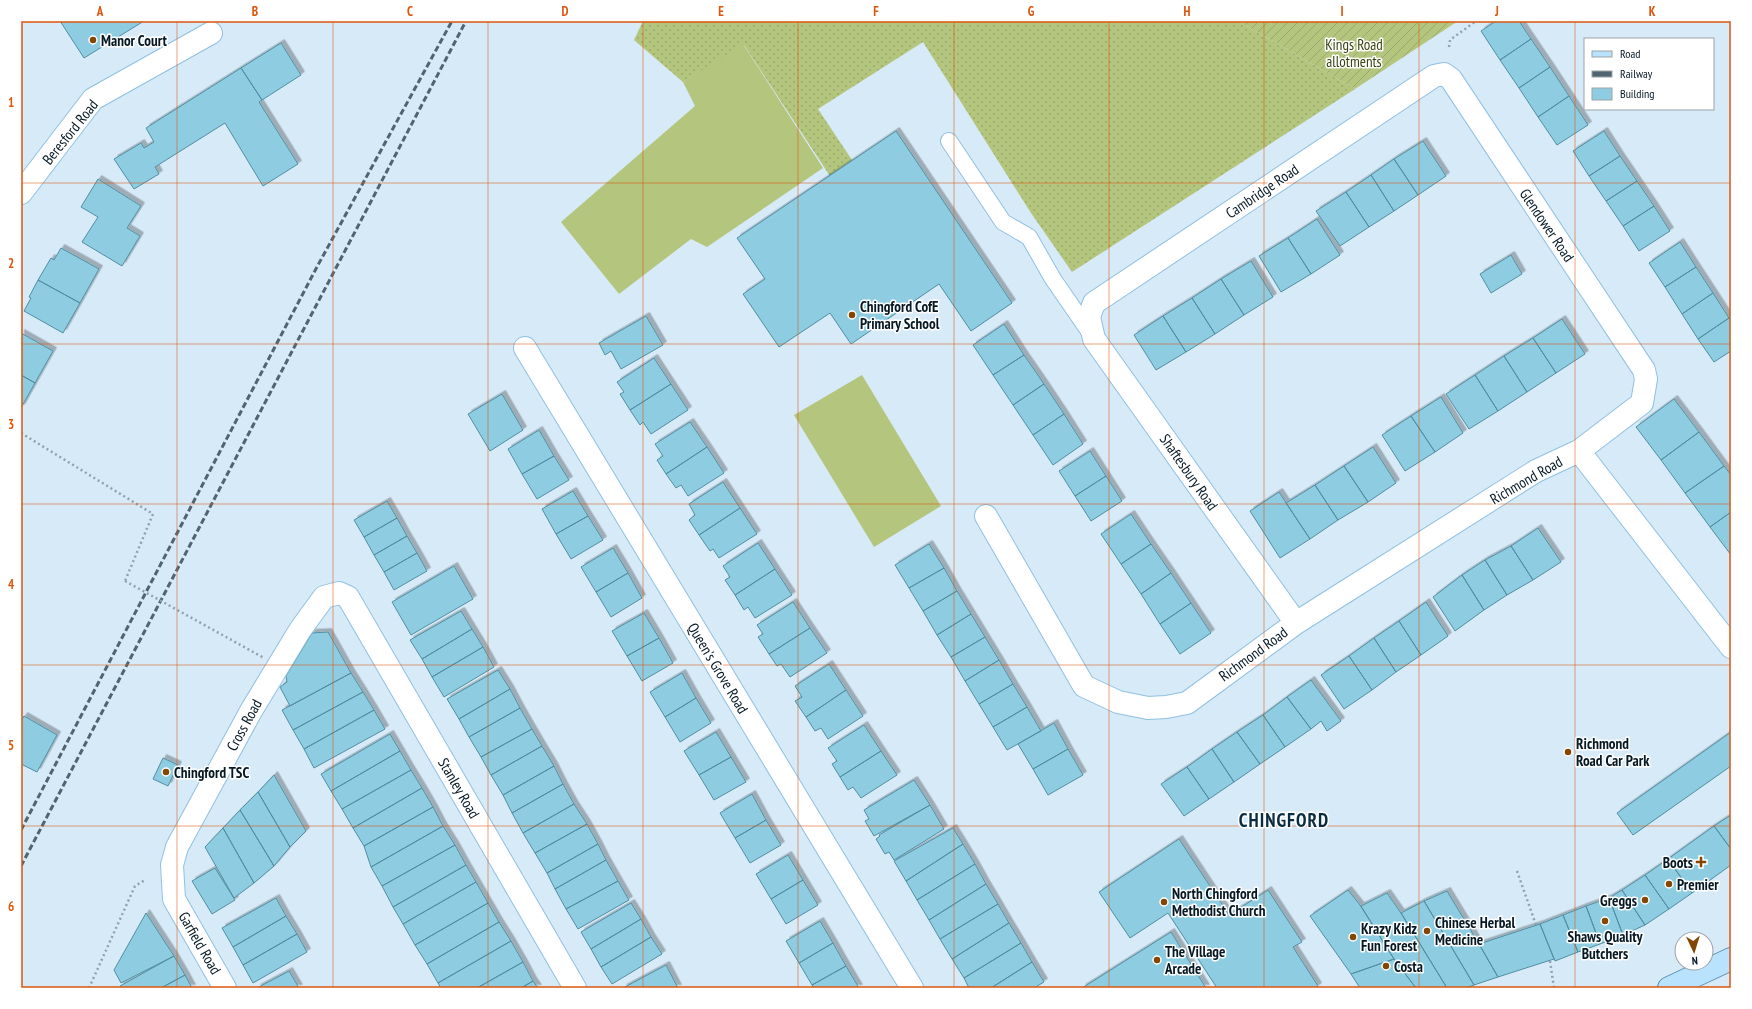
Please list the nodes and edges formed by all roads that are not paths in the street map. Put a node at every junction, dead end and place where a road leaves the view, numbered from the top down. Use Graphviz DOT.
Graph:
graph roads {
  1 [pos="211,33"];
  2 [pos="1444,74"];
  3 [pos="949,141"];
  4 [pos="21,193"];
  5 [pos="1089,317"];
  6 [pos="1094,339"];
  7 [pos="524,348"];
  8 [pos="1646,379"];
  9 [pos="1580,451"];
  10 [pos="986,516"];
  11 [pos="339,592"];
  12 [pos="1296,623"];
  13 [pos="1731,647"];
  14 [pos="174,898"];
  15 [pos="1731,959"];
  16 [pos="225,988"];
  17 [pos="575,988"];
  18 [pos="912,988"];
  19 [pos="1669,988"];
  1 -- 4 [label="street, Beresford Road"];
  2 -- 5 [label="street, Cambridge Road"];
  2 -- 8 [label="street, Glendower Road"];
  3 -- 6 [label="lane"];
  5 -- 6 [label="street, Shaftesbury Road"];
  6 -- 12 [label="street, Shaftesbury Road"];
  7 -- 18 [label="street, Queen's Grove Road"];
  8 -- 9 [label="street, Richmond Road"];
  9 -- 12 [label="street, Richmond Road"];
  9 -- 13 [label="street, Richmond Road"];
  10 -- 12 [label="street, Richmond Road"];
  11 -- 14 [label="street, Cross Road"];
  11 -- 17 [label="street, Stanley Road"];
  14 -- 16 [label="street, Garfield Road"];
  15 -- 19 [label="main road"];
}
